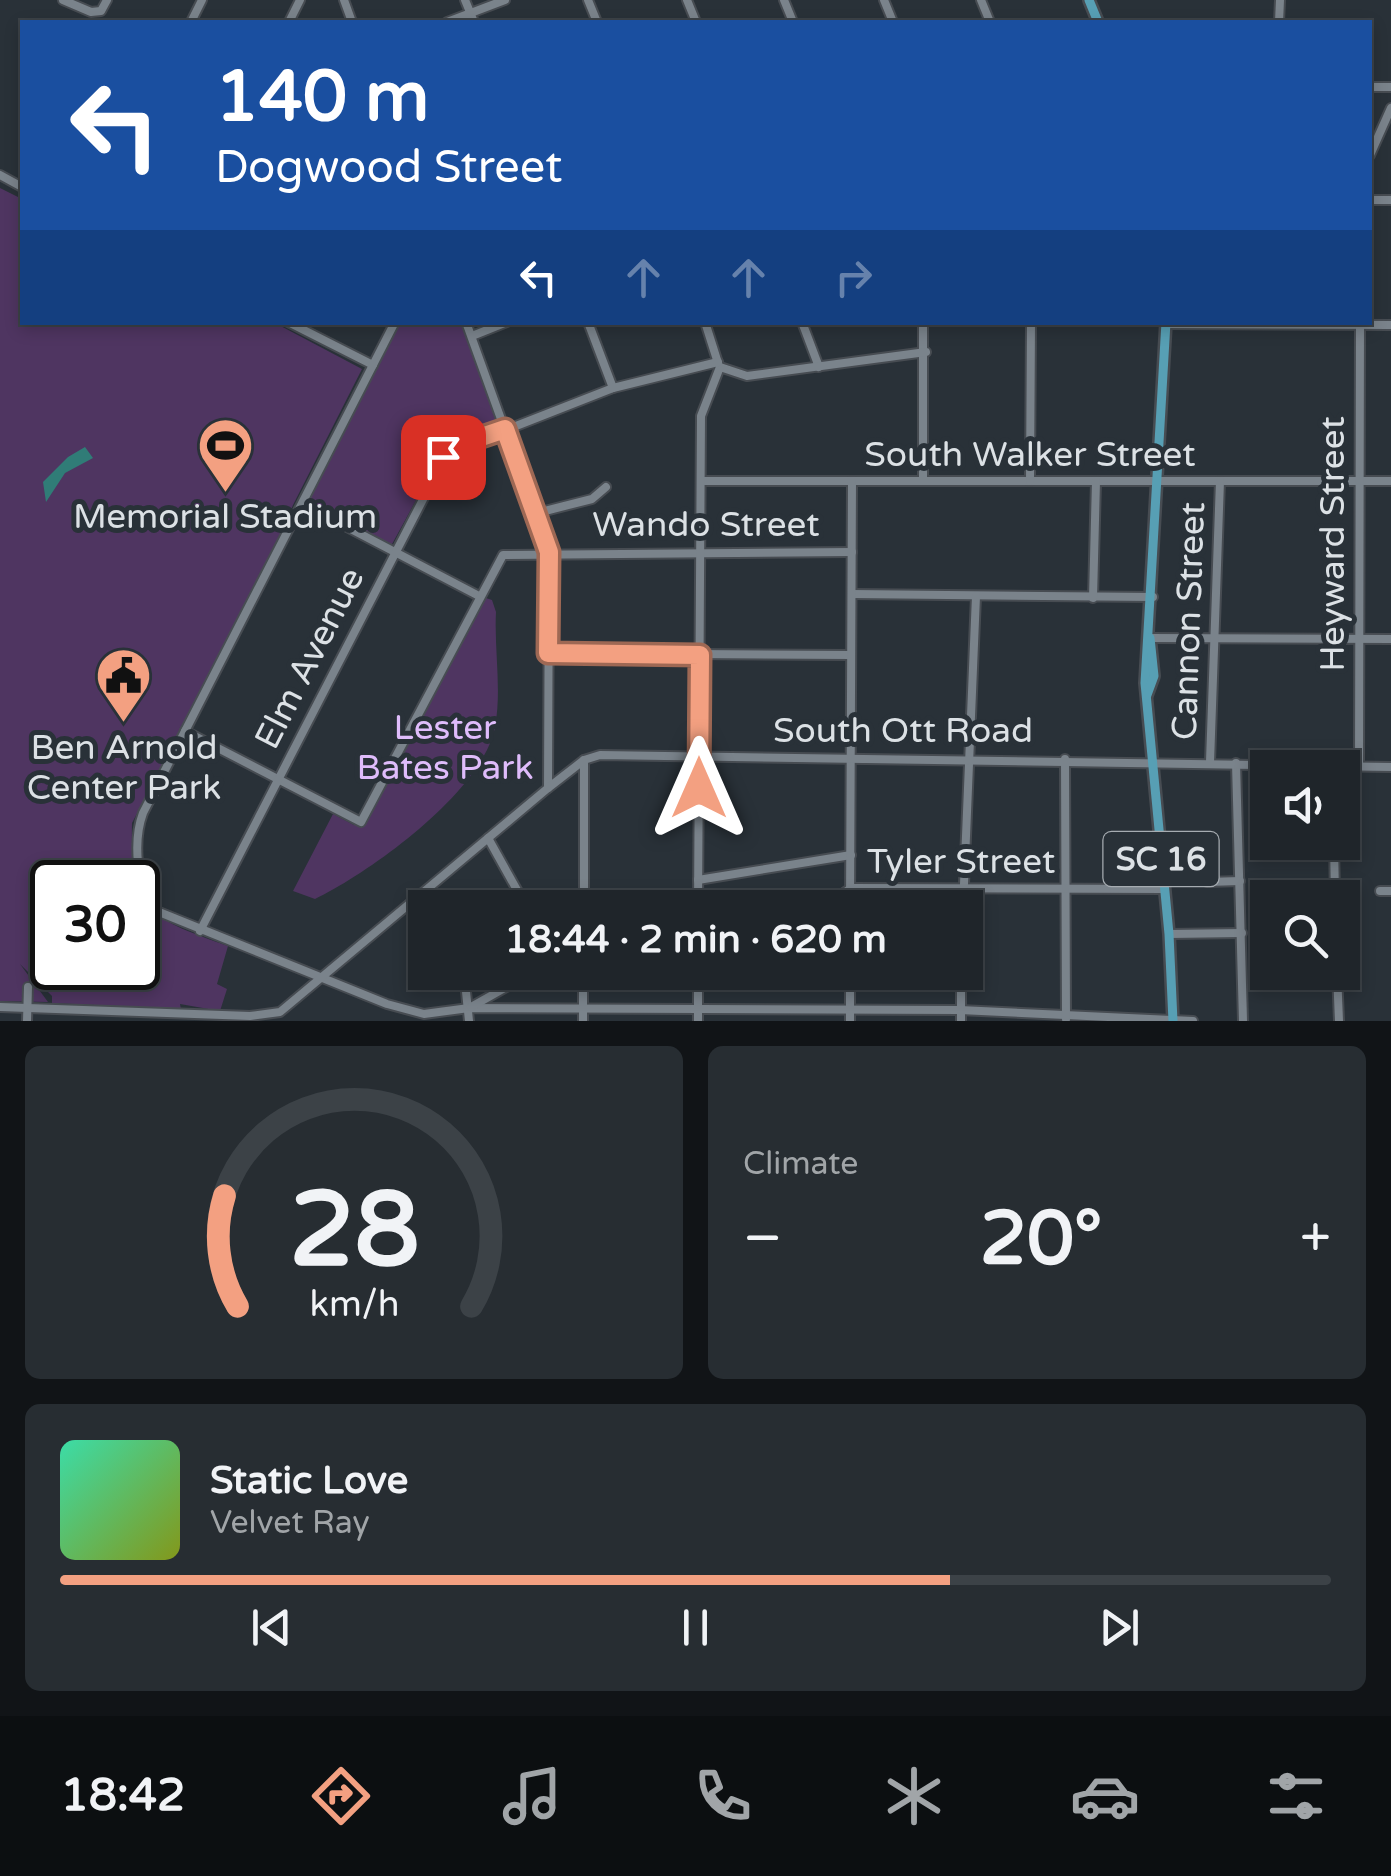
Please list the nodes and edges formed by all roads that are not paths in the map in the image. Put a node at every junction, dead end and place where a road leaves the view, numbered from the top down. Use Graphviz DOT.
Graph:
graph roads {
  1 [pos="63,0"];
  2 [pos="107,0"];
  3 [pos="465,0"];
  4 [pos="505,0"];
  5 [pos="472,18"];
  6 [pos="1391,108"];
  7 [pos="1372,151"];
  8 [pos="294,325"];
  9 [pos="393,325"];
  10 [pos="467,325"];
  11 [pos="500,325"];
  12 [pos="589,325"];
  13 [pos="706,325"];
  14 [pos="803,325"];
  15 [pos="923,325"];
  16 [pos="1031,325"];
  17 [pos="1166,325"];
  18 [pos="1360,325"];
  19 [pos="472,336"];
  20 [pos="926,352"];
  21 [pos="373,365"];
  22 [pos="719,365"];
  23 [pos="819,368"];
  24 [pos="613,388"];
  25 [pos="505,429"];
  26 [pos="700,480"];
  27 [pos="852,481"];
  28 [pos="923,481"];
  29 [pos="1030,481"];
  30 [pos="1096,481"];
  31 [pos="1156,481"];
  32 [pos="1220,481"];
  33 [pos="1360,482"];
  34 [pos="1391,482"];
  35 [pos="606,487"];
  36 [pos="302,504"];
  37 [pos="537,514"];
  38 [pos="549,552"];
  39 [pos="700,552"];
  40 [pos="852,552"];
  41 [pos="394,553"];
  42 [pos="852,594"];
  43 [pos="479,596"];
  44 [pos="976,596"];
  45 [pos="1153,597"];
  46 [pos="1093,598"];
  47 [pos="1150,638"];
  48 [pos="1215,638"];
  49 [pos="1359,639"];
  50 [pos="1391,639"];
  51 [pos="548,653"];
  52 [pos="852,654"];
  53 [pos="700,655"];
  54 [pos="185,732"];
  55 [pos="1359,750"];
  56 [pos="699,756"];
  57 [pos="851,757"];
  58 [pos="970,757"];
  59 [pos="1064,759"];
  60 [pos="584,760"];
  61 [pos="1151,760"];
  62 [pos="1210,762"];
  63 [pos="1236,763"];
  64 [pos="1250,763"];
  65 [pos="1360,766"];
  66 [pos="1391,766"];
  67 [pos="277,781"];
  68 [pos="548,788"];
  69 [pos="488,838"];
  70 [pos="851,854"];
  71 [pos="698,880"];
  72 [pos="1240,881"];
  73 [pos="1206,882"];
  74 [pos="850,888"];
  75 [pos="964,888"];
  76 [pos="1064,888"];
  77 [pos="1164,889"];
  78 [pos="426,890"];
  79 [pos="517,890"];
  80 [pos="584,890"];
  81 [pos="698,890"];
  82 [pos="847,890"];
  83 [pos="1380,890"];
  84 [pos="1391,890"];
  85 [pos="408,906"];
  86 [pos="200,931"];
  87 [pos="1242,933"];
  88 [pos="1169,934"];
  89 [pos="326,977"];
  90 [pos="28,987"];
  91 [pos="466,990"];
  92 [pos="501,990"];
  93 [pos="583,990"];
  94 [pos="698,990"];
  95 [pos="850,990"];
  96 [pos="961,990"];
  97 [pos="1338,990"];
  98 [pos="0,1007"];
  99 [pos="28,1008"];
  100 [pos="469,1008"];
  101 [pos="960,1010"];
  102 [pos="583,1016"];
  103 [pos="698,1016"];
  104 [pos="850,1016"];
  105 [pos="175,1017"];
  106 [pos="1066,1018"];
  107 [pos="27,1021"];
  108 [pos="469,1021"];
  109 [pos="960,1021"];
  110 [pos="1172,1021"];
  111 [pos="1193,1021"];
  112 [pos="1243,1021"];
  113 [pos="1339,1021"];
  1 -- 2 [label="street"];
  3 -- 5 [label="street"];
  4 -- 5 [label="street"];
  6 -- 7 [label="street"];
  8 -- 21 [label="street"];
  9 -- 21 [label="street"];
  10 -- 19 [label="street"];
  11 -- 19 [label="street"];
  12 -- 24 [label="street"];
  13 -- 22 [label="street"];
  14 -- 23 [label="street"];
  15 -- 20 [label="street"];
  16 -- 29 [label="street"];
  17 -- 31 [label="main road, SC 16"];
  18 -- 33 [label="street, Heyward Street"];
  19 -- 25 [label="street"];
  20 -- 23 [label="street, Elm Avenue"];
  20 -- 28 [label="street"];
  21 -- 36 [label="street"];
  22 -- 23 [label="street, Elm Avenue"];
  22 -- 24 [label="street, Elm Avenue"];
  22 -- 26 [label="street"];
  24 -- 25 [label="street, Elm Avenue"];
  25 -- 37 [label="street"];
  25 -- 41 [label="street, Elm Avenue"];
  26 -- 27 [label="street, South Walker Street"];
  26 -- 39 [label="street"];
  27 -- 28 [label="street, South Walker Street"];
  27 -- 40 [label="street"];
  28 -- 29 [label="street, South Walker Street"];
  29 -- 30 [label="street, South Walker Street"];
  30 -- 31 [label="street, South Walker Street"];
  30 -- 46 [label="street"];
  31 -- 32 [label="street, South Walker Street"];
  31 -- 45 [label="main road, SC 16"];
  32 -- 33 [label="street, South Walker Street"];
  32 -- 48 [label="street, Cannon Street"];
  33 -- 34 [label="street, South Walker Street"];
  33 -- 49 [label="street, Heyward Street"];
  35 -- 37 [label="street"];
  36 -- 41 [label="street"];
  36 -- 54 [label="street"];
  37 -- 38 [label="street"];
  38 -- 39 [label="street, Wando Street"];
  38 -- 43 [label="street, Wando Street"];
  38 -- 51 [label="street"];
  39 -- 40 [label="street, Wando Street"];
  39 -- 53 [label="street"];
  40 -- 42 [label="street"];
  41 -- 43 [label="street"];
  41 -- 67 [label="street, Elm Avenue"];
  42 -- 44 [label="street"];
  42 -- 52 [label="street"];
  43 -- 67 [label="street, Wando Street"];
  44 -- 46 [label="street"];
  44 -- 58 [label="street"];
  45 -- 46 [label="street"];
  45 -- 47 [label="main road, SC 16"];
  47 -- 48 [label="street"];
  47 -- 61 [label="main road, SC 16"];
  48 -- 49 [label="street"];
  48 -- 62 [label="street, Cannon Street"];
  49 -- 50 [label="street"];
  49 -- 55 [label="street, Heyward Street"];
  51 -- 53 [label="street"];
  51 -- 68 [label="street"];
  52 -- 53 [label="street"];
  52 -- 57 [label="street"];
  53 -- 56 [label="street"];
  54 -- 67 [label="street"];
  54 -- 86 [label="street"];
  56 -- 57 [label="street, South Ott Road"];
  56 -- 60 [label="street, South Ott Road"];
  56 -- 71 [label="street"];
  57 -- 58 [label="street, South Ott Road"];
  57 -- 70 [label="street"];
  58 -- 59 [label="street, South Ott Road"];
  58 -- 75 [label="street"];
  59 -- 61 [label="street, South Ott Road"];
  59 -- 76 [label="street"];
  60 -- 68 [label="street"];
  60 -- 80 [label="street"];
  61 -- 62 [label="street, South Ott Road"];
  61 -- 77 [label="main road, SC 16"];
  62 -- 63 [label="street, South Ott Road"];
  63 -- 64 [label="street, South Ott Road"];
  63 -- 72 [label="street"];
  65 -- 66 [label="street, South Ott Road"];
  67 -- 86 [label="street, Elm Avenue"];
  68 -- 69 [label="street"];
  69 -- 78 [label="street"];
  69 -- 79 [label="street"];
  70 -- 71 [label="street, Tyler Street"];
  70 -- 74 [label="street"];
  71 -- 81 [label="street"];
  72 -- 73 [label="street"];
  72 -- 87 [label="street"];
  74 -- 75 [label="street, Tyler Street"];
  74 -- 82 [label="street, Tyler Street"];
  75 -- 76 [label="street, Tyler Street"];
  76 -- 77 [label="street, Tyler Street"];
  76 -- 106 [label="street"];
  77 -- 88 [label="main road, SC 16"];
  83 -- 84 [label="street"];
  85 -- 89 [label="street"];
  86 -- 89 [label="street"];
  87 -- 88 [label="street"];
  87 -- 112 [label="street"];
  88 -- 110 [label="main road, SC 16"];
  89 -- 100 [label="street"];
  89 -- 105 [label="street"];
  90 -- 99 [label="street"];
  91 -- 100 [label="street"];
  92 -- 100 [label="street"];
  93 -- 102 [label="street"];
  94 -- 103 [label="street"];
  95 -- 104 [label="street"];
  96 -- 101 [label="street"];
  97 -- 113 [label="street"];
  98 -- 99 [label="street"];
  99 -- 105 [label="street"];
  99 -- 107 [label="street"];
  100 -- 102 [label="street"];
  100 -- 108 [label="street"];
  101 -- 104 [label="street"];
  101 -- 106 [label="street"];
  101 -- 109 [label="street"];
  102 -- 103 [label="street"];
  103 -- 104 [label="street"];
  106 -- 110 [label="street"];
  110 -- 111 [label="street"];
}
